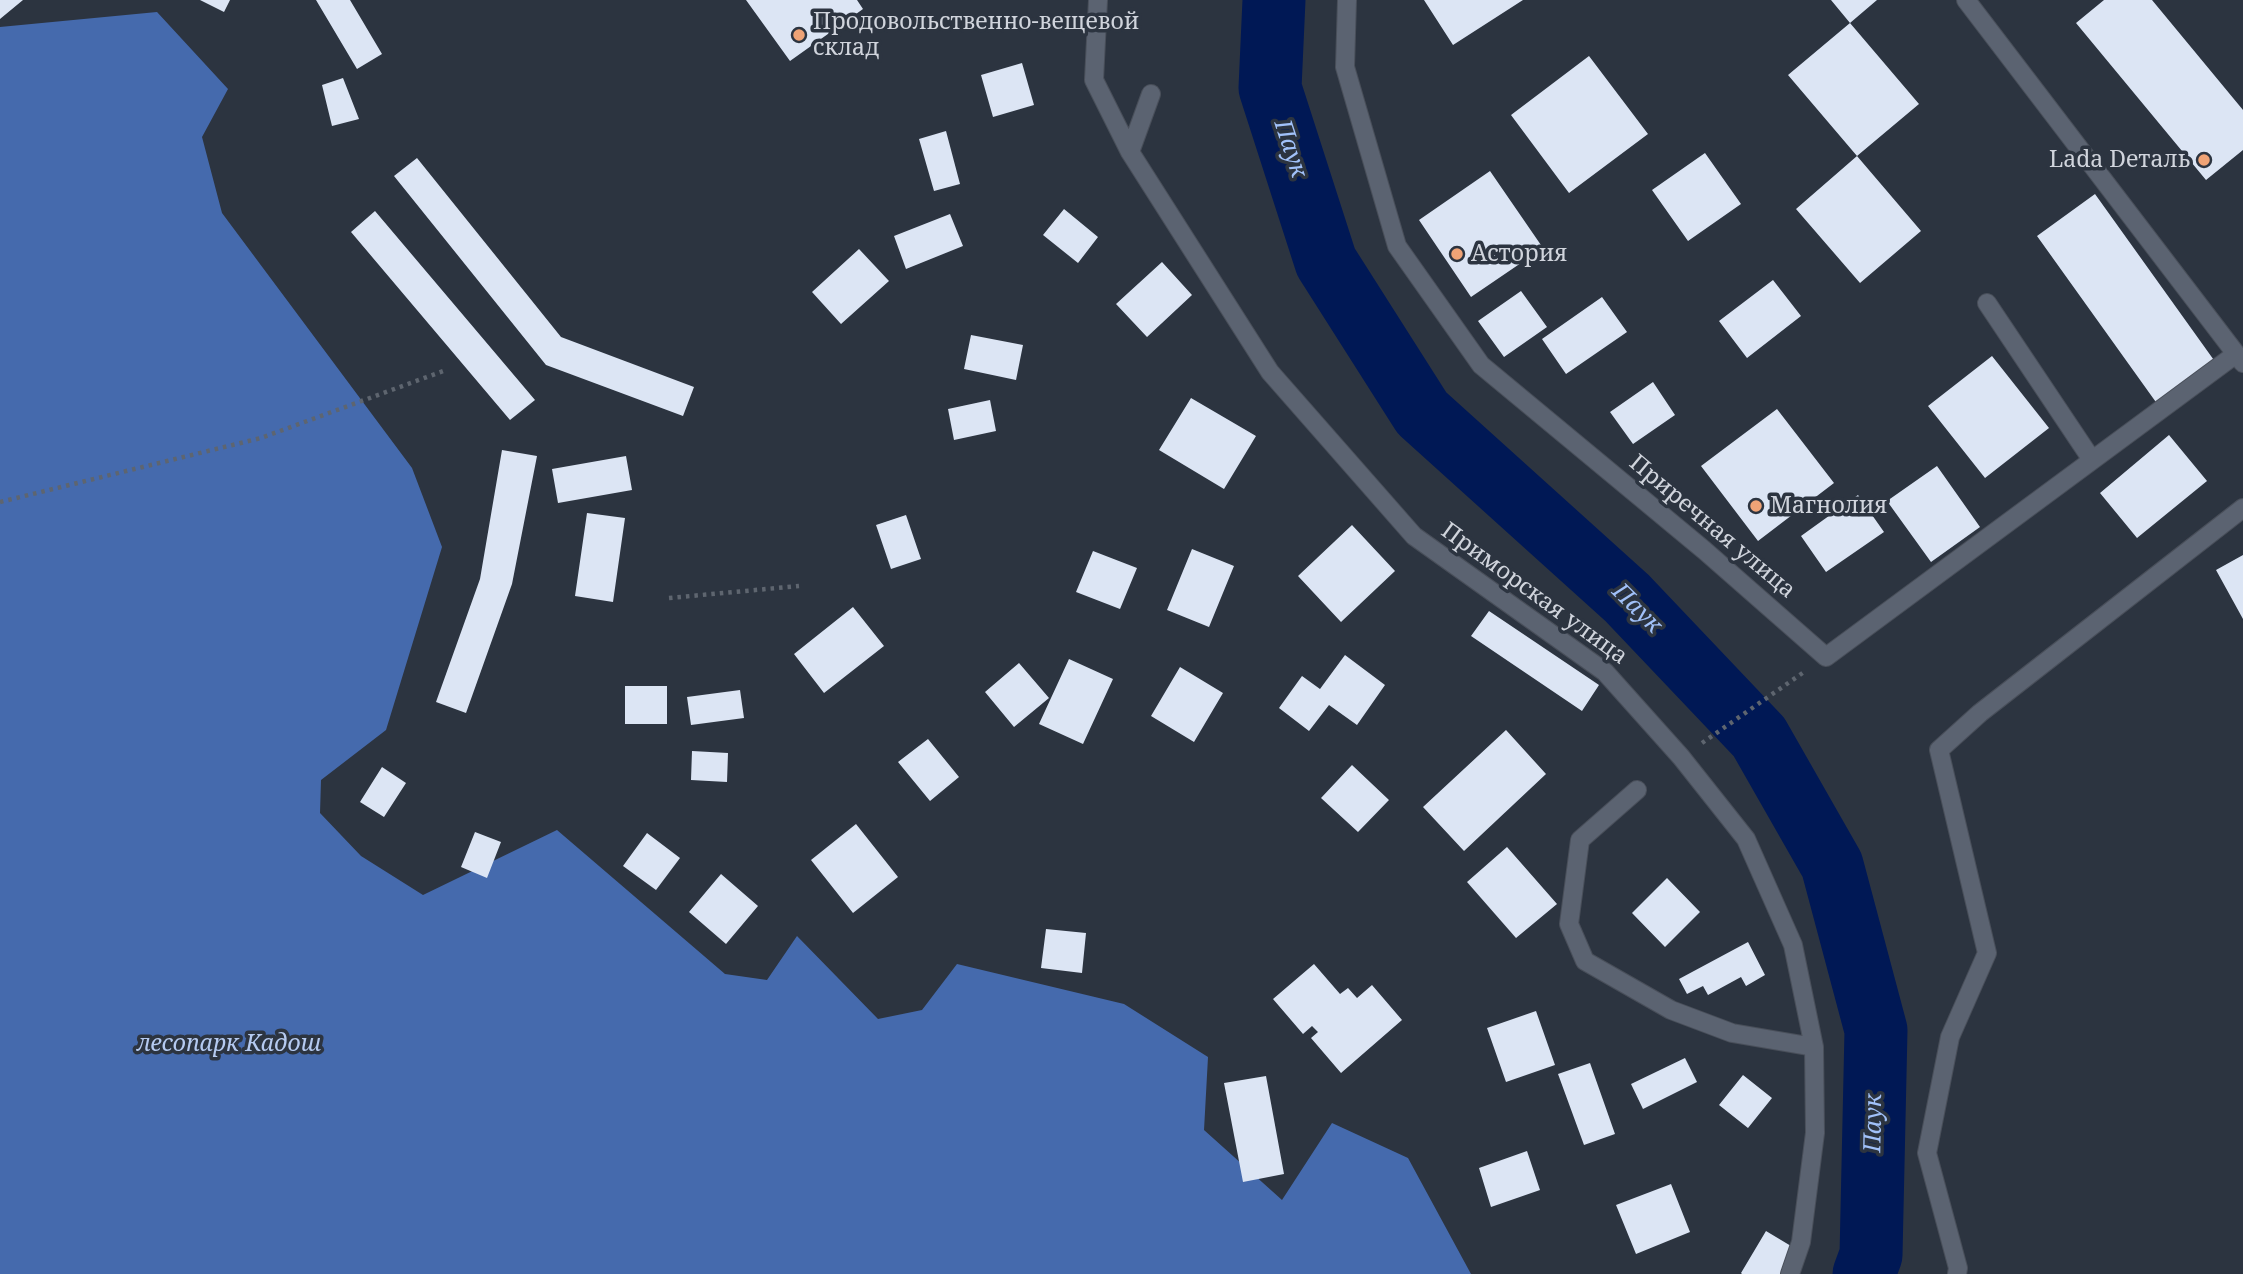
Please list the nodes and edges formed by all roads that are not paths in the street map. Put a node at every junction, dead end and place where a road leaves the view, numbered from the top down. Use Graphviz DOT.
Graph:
graph roads {
  1 [pos="1098,0"];
  2 [pos="1347,0"];
  3 [pos="1966,0"];
  4 [pos="1151,94"];
  5 [pos="1130,152"];
  6 [pos="1987,303"];
  7 [pos="2239,359"];
  8 [pos="2092,460"];
  9 [pos="2243,508"];
  10 [pos="1637,790"];
  11 [pos="1814,1047"];
  12 [pos="1790,1274"];
  13 [pos="1957,1274"];
  1 -- 5 [label="street, Приморская улица"];
  2 -- 8 [label="street, Приречная улица"];
  3 -- 7 [label="street"];
  4 -- 5 [label="street"];
  5 -- 11 [label="street, Приморская улица"];
  6 -- 8 [label="street"];
  7 -- 8 [label="street"];
  9 -- 13 [label="street"];
  10 -- 11 [label="street"];
  11 -- 12 [label="street, Приморская улица"];
}
